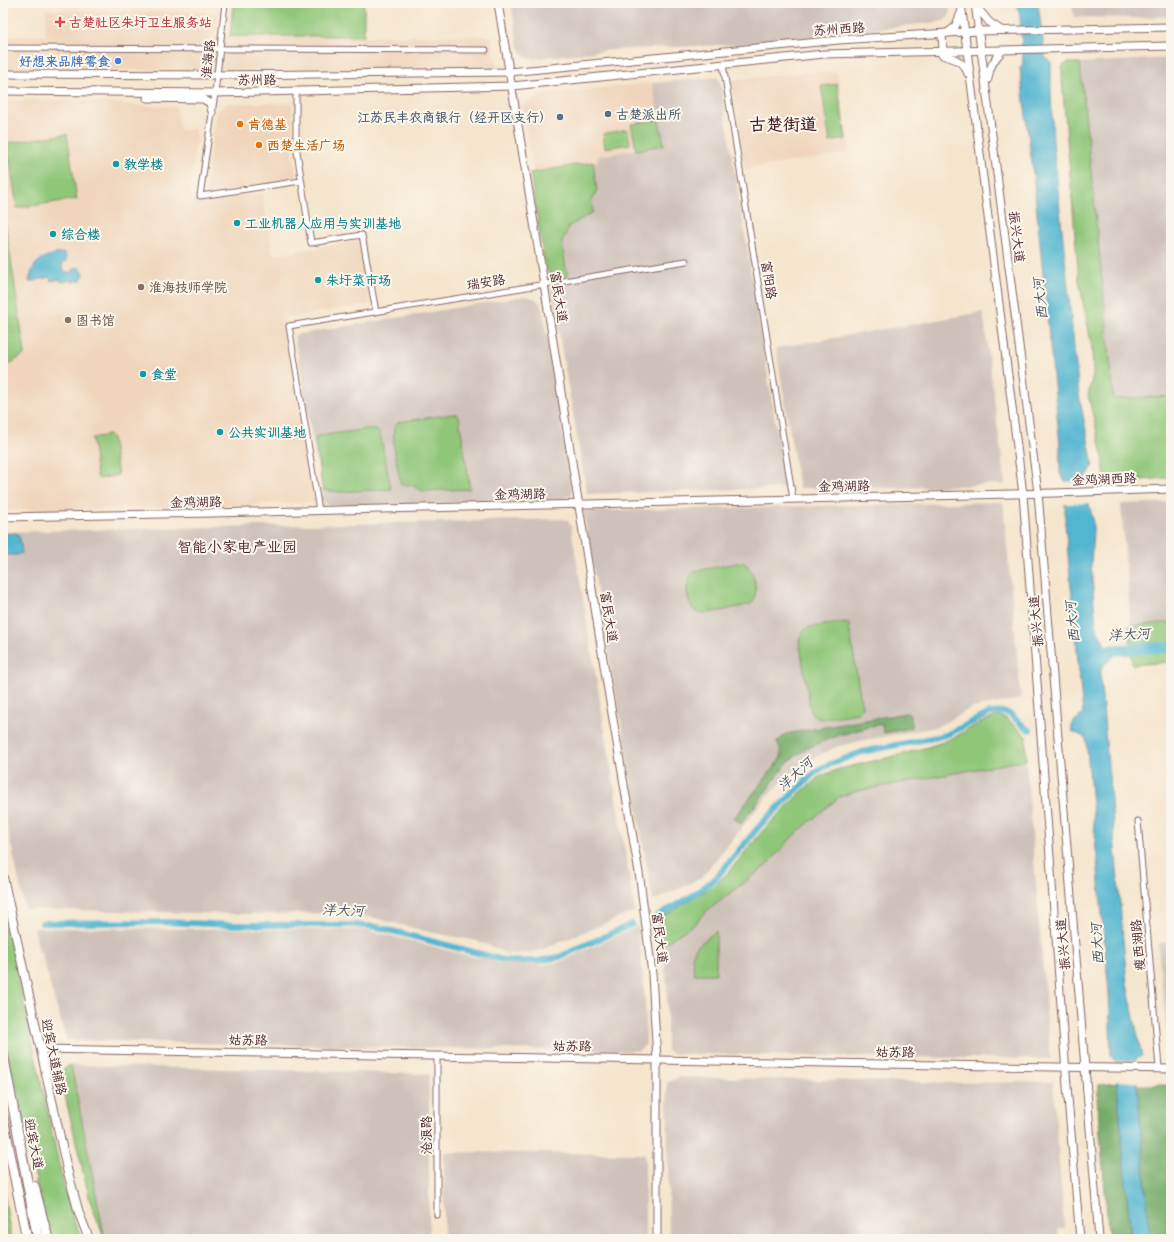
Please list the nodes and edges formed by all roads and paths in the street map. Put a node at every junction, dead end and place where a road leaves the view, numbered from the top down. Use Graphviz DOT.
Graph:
graph roads {
  1 [pos="225,3"];
  2 [pos="498,3"];
  3 [pos="961,3"];
  4 [pos="975,4"];
  5 [pos="962,11"];
  6 [pos="1171,27"];
  7 [pos="1005,30"];
  8 [pos="979,31"];
  9 [pos="965,32"];
  10 [pos="944,34"];
  11 [pos="1171,46"];
  12 [pos="3,48"];
  13 [pos="220,49"];
  14 [pos="486,50"];
  15 [pos="1005,50"];
  16 [pos="982,51"];
  17 [pos="930,52"];
  18 [pos="943,52"];
  19 [pos="967,52"];
  20 [pos="723,65"];
  21 [pos="509,72"];
  22 [pos="3,74"];
  23 [pos="217,75"];
  24 [pos="512,86"];
  25 [pos="972,88"];
  26 [pos="3,92"];
  27 [pos="111,92"];
  28 [pos="296,92"];
  29 [pos="215,93"];
  30 [pos="987,93"];
  31 [pos="212,112"];
  32 [pos="301,181"];
  33 [pos="686,261"];
  34 [pos="544,284"];
  35 [pos="376,312"];
  36 [pos="1171,489"];
  37 [pos="1038,493"];
  38 [pos="1023,494"];
  39 [pos="792,499"];
  40 [pos="579,504"];
  41 [pos="319,511"];
  42 [pos="3,517"];
  43 [pos="1138,821"];
  44 [pos="3,877"];
  45 [pos="41,1049"];
  46 [pos="3,1054"];
  47 [pos="437,1055"];
  48 [pos="657,1060"];
  49 [pos="1066,1067"];
  50 [pos="1086,1067"];
  51 [pos="6,1068"];
  52 [pos="1160,1068"];
  53 [pos="1171,1069"];
  54 [pos="3,1118"];
  55 [pos="19,1193"];
  56 [pos="437,1215"];
  57 [pos="24,1239"];
  58 [pos="27,1239"];
  59 [pos="38,1239"];
  60 [pos="48,1239"];
  61 [pos="89,1239"];
  62 [pos="657,1239"];
  63 [pos="1080,1239"];
  64 [pos="1099,1239"];
  1 -- 13 [label="street, 淮海路"];
  2 -- 21 [label="main road, 富民大道"];
  3 -- 5 [label="main road, 振兴大道"];
  4 -- 7 [label="main road"];
  4 -- 8 [label="main road, 振兴大道"];
  5 -- 9 [label="main road, 振兴大道"];
  5 -- 10 [label="main road"];
  6 -- 7 [label="main road, 苏州西路"];
  7 -- 8 [label="main road, 苏州西路"];
  8 -- 9 [label="main road, 苏州西路"];
  8 -- 16 [label="main road, 振兴大道"];
  9 -- 10 [label="main road, 苏州西路"];
  9 -- 19 [label="main road, 振兴大道"];
  10 -- 18 [label="main road"];
  10 -- 21 [label="main road, 苏州西路"];
  11 -- 15 [label="main road, 苏州西路"];
  12 -- 13 [label="street"];
  13 -- 14 [label="street"];
  13 -- 23 [label="street, 淮海路"];
  15 -- 16 [label="main road, 苏州西路"];
  15 -- 30 [label="main road"];
  16 -- 19 [label="main road, 苏州西路"];
  16 -- 30 [label="main road, 振兴大道"];
  17 -- 18 [label="main road, 苏州西路"];
  17 -- 20 [label="main road, 苏州西路"];
  17 -- 25 [label="main road"];
  18 -- 19 [label="main road, 苏州西路"];
  19 -- 25 [label="main road, 振兴大道"];
  20 -- 24 [label="main road, 苏州西路"];
  20 -- 39 [label="street, 富阳路"];
  21 -- 23 [label="main road, 苏州路"];
  21 -- 24 [label="main road, 富民大道"];
  22 -- 23 [label="main road, 苏州路"];
  23 -- 29 [label="street, 淮海路"];
  24 -- 28 [label="main road, 苏州路"];
  24 -- 34 [label="main road, 富民大道"];
  25 -- 38 [label="main road, 振兴大道"];
  26 -- 27 [label="main road, 苏州路"];
  27 -- 29 [label="main road, 苏州路"];
  27 -- 31 [label="main road"];
  28 -- 29 [label="main road, 苏州路"];
  28 -- 32 [label="street"];
  29 -- 31 [label="street, 淮海路"];
  30 -- 37 [label="main road, 振兴大道"];
  31 -- 32 [label="street, 淮海路"];
  32 -- 35 [label="street"];
  33 -- 34 [label="street, 瑞安路"];
  34 -- 35 [label="street, 瑞安路"];
  34 -- 40 [label="main road, 富民大道"];
  35 -- 41 [label="street, 瑞安路"];
  36 -- 37 [label="main road, 金鸡湖西路"];
  37 -- 38 [label="main road, 金鸡湖路"];
  37 -- 50 [label="main road, 振兴大道"];
  38 -- 39 [label="main road, 金鸡湖路"];
  38 -- 49 [label="main road, 振兴大道"];
  39 -- 40 [label="main road, 金鸡湖路"];
  40 -- 41 [label="main road, 金鸡湖路"];
  40 -- 48 [label="main road, 富民大道"];
  41 -- 42 [label="main road, 金鸡湖路"];
  43 -- 52 [label="street, 瘦西湖路"];
  44 -- 45 [label="main road, 迎宾大道辅路"];
  45 -- 47 [label="main road, 姑苏路"];
  45 -- 61 [label="main road, 迎宾大道辅路"];
  46 -- 51 [label="highway, 迎宾大道"];
  47 -- 48 [label="main road, 姑苏路"];
  47 -- 56 [label="street, 沧浪路"];
  48 -- 49 [label="main road, 姑苏路"];
  48 -- 62 [label="main road, 富民大道"];
  49 -- 50 [label="main road, 姑苏路"];
  49 -- 63 [label="main road, 振兴大道"];
  50 -- 52 [label="main road, 姑苏路"];
  50 -- 64 [label="main road, 振兴大道"];
  51 -- 59 [label="highway, 迎宾大道"];
  51 -- 60 [label="highway"];
  52 -- 53 [label="main road"];
  54 -- 55 [label="highway, 迎宾大道"];
  55 -- 57 [label="highway"];
  55 -- 58 [label="highway, 迎宾大道"];
}
